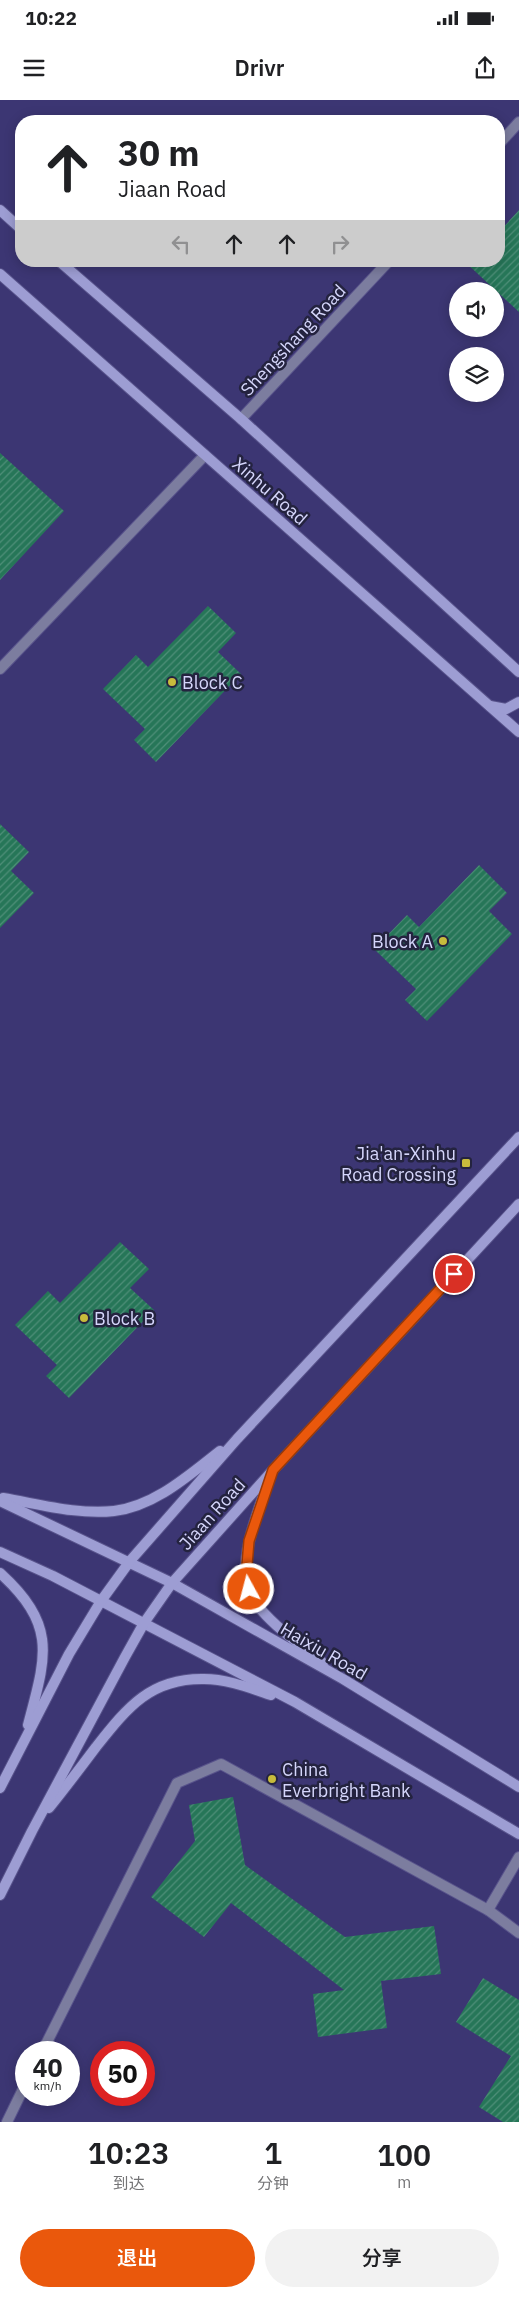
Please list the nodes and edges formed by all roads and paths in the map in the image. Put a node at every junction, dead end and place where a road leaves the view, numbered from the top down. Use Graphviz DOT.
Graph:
graph roads {
  1 [pos="519,122"];
  2 [pos="505,137"];
  3 [pos="2,213"];
  4 [pos="15,223"];
  5 [pos="66,267"];
  6 [pos="383,267"];
  7 [pos="0,274"];
  8 [pos="241,419"];
  9 [pos="205,455"];
  10 [pos="0,669"];
  11 [pos="518,672"];
  12 [pos="485,702"];
  13 [pos="519,702"];
  14 [pos="519,732"];
  15 [pos="519,1137"];
  16 [pos="519,1204"];
  17 [pos="237,1439"];
  18 [pos="273,1470"];
  19 [pos="0,1499"];
  20 [pos="0,1552"];
  21 [pos="130,1561"];
  22 [pos="0,1572"];
  23 [pos="172,1583"];
  24 [pos="101,1601"];
  25 [pos="144,1623"];
  26 [pos="343,1679"];
  27 [pos="295,1702"];
  28 [pos="23,1743"];
  29 [pos="519,1786"];
  30 [pos="0,1788"];
  31 [pos="32,1830"];
  32 [pos="519,1834"];
  33 [pos="519,1857"];
  34 [pos="0,1895"];
  35 [pos="488,1910"];
  36 [pos="519,1933"];
  37 [pos="48,2041"];
  38 [pos="15,2106"];
  39 [pos="7,2122"];
  1 -- 2 [label="street"];
  3 -- 4 [label="main road"];
  5 -- 8 [label="main road, Xinhu Road"];
  6 -- 8 [label="street, Shengshang Road"];
  7 -- 9 [label="main road, Xinhu Road"];
  8 -- 11 [label="main road, Xinhu Road"];
  9 -- 10 [label="street"];
  9 -- 12 [label="main road, Xinhu Road"];
  12 -- 13 [label="main road"];
  12 -- 14 [label="main road, Xinhu Road"];
  15 -- 17 [label="main road, Jiaan Road"];
  16 -- 18 [label="main road, Jiaan Road"];
  17 -- 19 [label="main road"];
  17 -- 21 [label="main road, Jiaan Road"];
  18 -- 23 [label="main road, Jiaan Road"];
  18 -- 26 [label="main road"];
  19 -- 21 [label="main road, Haixiu Road"];
  20 -- 24 [label="main road"];
  21 -- 23 [label="main road, Haixiu Road"];
  21 -- 24 [label="main road, Jiaan Road"];
  22 -- 28 [label="main road"];
  23 -- 25 [label="main road, Jiaan Road"];
  23 -- 26 [label="main road, Haixiu Road"];
  24 -- 25 [label="main road"];
  24 -- 28 [label="main road, Jiaan Road"];
  25 -- 27 [label="main road"];
  25 -- 31 [label="main road, Jiaan Road"];
  26 -- 29 [label="main road, Haixiu Road"];
  27 -- 31 [label="main road"];
  27 -- 32 [label="main road"];
  28 -- 30 [label="main road, Jiaan Road"];
  31 -- 34 [label="main road, Jiaan Road"];
  33 -- 35 [label="street"];
  35 -- 36 [label="street"];
  35 -- 37 [label="street"];
  38 -- 39 [label="street"];
}
